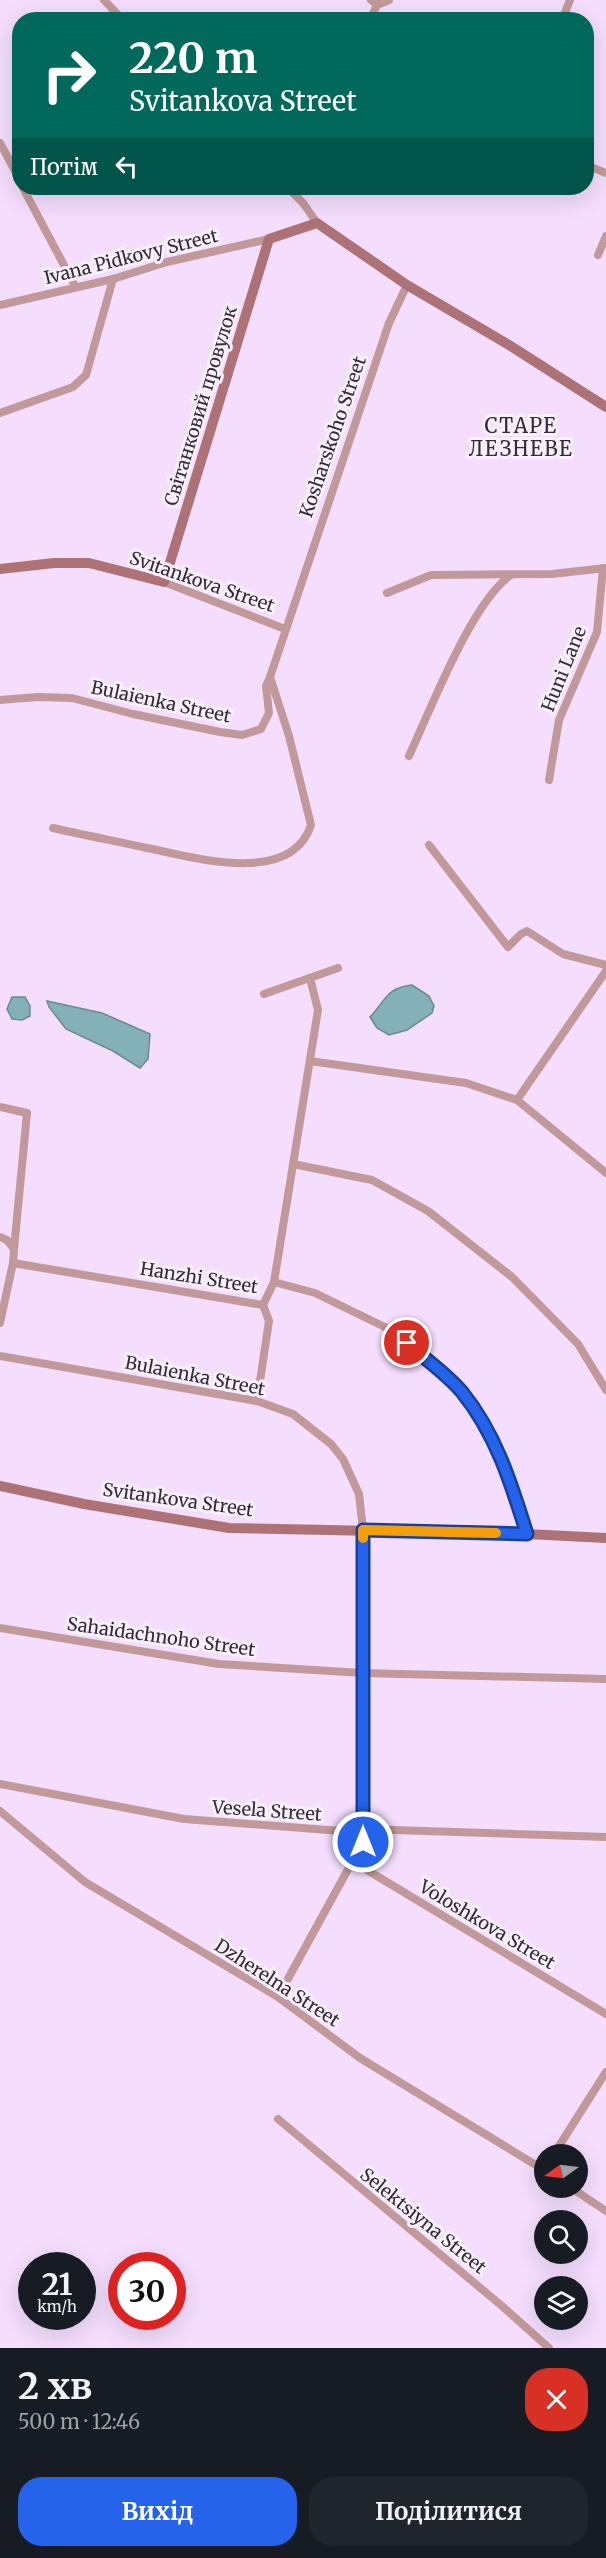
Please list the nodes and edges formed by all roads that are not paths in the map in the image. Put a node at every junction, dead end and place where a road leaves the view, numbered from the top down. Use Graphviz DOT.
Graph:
graph roads {
  1 [pos="104,0"];
  2 [pos="389,0"];
  3 [pos="374,2"];
  4 [pos="115,12"];
  5 [pos="0,143"];
  6 [pos="12,165"];
  7 [pos="27,195"];
  8 [pos="295,195"];
  9 [pos="316,223"];
  10 [pos="606,236"];
  11 [pos="269,238"];
  12 [pos="598,255"];
  13 [pos="113,279"];
  14 [pos="407,285"];
  15 [pos="75,286"];
  16 [pos="0,306"];
  17 [pos="606,407"];
  18 [pos="0,413"];
  19 [pos="604,568"];
  20 [pos="0,569"];
  21 [pos="513,574"];
  22 [pos="164,582"];
  23 [pos="387,593"];
  24 [pos="285,629"];
  25 [pos="270,677"];
  26 [pos="0,699"];
  27 [pos="409,756"];
  28 [pos="549,780"];
  29 [pos="52,828"];
  30 [pos="429,844"];
  31 [pos="606,965"];
  32 [pos="338,968"];
  33 [pos="606,971"];
  34 [pos="310,978"];
  35 [pos="264,994"];
  36 [pos="310,1061"];
  37 [pos="517,1100"];
  38 [pos="0,1107"];
  39 [pos="293,1164"];
  40 [pos="606,1173"];
  41 [pos="0,1237"];
  42 [pos="14,1248"];
  43 [pos="13,1263"];
  44 [pos="274,1282"];
  45 [pos="263,1305"];
  46 [pos="0,1323"];
  47 [pos="0,1356"];
  48 [pos="606,1389"];
  49 [pos="257,1401"];
  50 [pos="0,1486"];
  51 [pos="363,1530"];
  52 [pos="527,1534"];
  53 [pos="606,1538"];
  54 [pos="0,1628"];
  55 [pos="362,1673"];
  56 [pos="606,1679"];
  57 [pos="0,1784"];
  58 [pos="0,1811"];
  59 [pos="363,1829"];
  60 [pos="606,1837"];
  61 [pos="352,1861"];
  62 [pos="278,1997"];
  63 [pos="606,2014"];
  64 [pos="606,2072"];
  65 [pos="278,2119"];
  66 [pos="560,2144"];
  67 [pos="534,2164"];
  68 [pos="586,2198"];
  69 [pos="606,2211"];
  70 [pos="549,2348"];
  1 -- 4 [label="street"];
  2 -- 3 [label="street"];
  5 -- 6 [label="street"];
  7 -- 15 [label="street"];
  8 -- 9 [label="street"];
  9 -- 11 [label="street"];
  9 -- 14 [label="street"];
  10 -- 12 [label="street"];
  11 -- 13 [label="street, Ivana Pidkovy Street"];
  11 -- 22 [label="street, Світанковий провулок"];
  13 -- 15 [label="street, Ivana Pidkovy Street"];
  13 -- 18 [label="street"];
  14 -- 17 [label="street"];
  14 -- 24 [label="street, Kosharskoho Street"];
  15 -- 16 [label="street, Ivana Pidkovy Street"];
  19 -- 21 [label="street"];
  19 -- 28 [label="street, Huni Lane"];
  20 -- 22 [label="street, Svitankova Street"];
  21 -- 23 [label="street"];
  21 -- 27 [label="street"];
  22 -- 24 [label="street, Svitankova Street"];
  24 -- 25 [label="street, Kosharskoho Street"];
  25 -- 26 [label="street, Bulaienka Street"];
  25 -- 29 [label="street"];
  30 -- 31 [label="street"];
  32 -- 34 [label="street"];
  33 -- 37 [label="street"];
  34 -- 35 [label="street"];
  34 -- 36 [label="street"];
  36 -- 37 [label="street"];
  36 -- 39 [label="street"];
  37 -- 40 [label="street"];
  38 -- 42 [label="street"];
  39 -- 44 [label="street"];
  39 -- 48 [label="street"];
  41 -- 42 [label="street"];
  42 -- 43 [label="street"];
  43 -- 45 [label="street, Hanzhi Street"];
  43 -- 46 [label="street"];
  44 -- 45 [label="street, Hanzhi Street"];
  44 -- 52 [label="street, Hanzhi Street"];
  45 -- 49 [label="street"];
  47 -- 49 [label="street, Bulaienka Street"];
  49 -- 51 [label="street, Bulaienka Street"];
  50 -- 51 [label="street, Svitankova Street"];
  51 -- 52 [label="street, Svitankova Street"];
  51 -- 55 [label="street, Bulaienka Street"];
  52 -- 53 [label="street, Svitankova Street"];
  54 -- 55 [label="street, Sahaidachnoho Street"];
  55 -- 56 [label="street, Sahaidachnoho Street"];
  55 -- 59 [label="street, Bulaienka Street"];
  57 -- 59 [label="street, Vesela Street"];
  58 -- 62 [label="street, Dzherelna Street"];
  59 -- 60 [label="street, Vesela Street"];
  59 -- 61 [label="street, Bulaienka Street"];
  61 -- 62 [label="street, Bulaienka Street"];
  61 -- 63 [label="street, Voloshkova Street"];
  62 -- 67 [label="street, Dzherelna Street"];
  64 -- 66 [label="street"];
  65 -- 70 [label="street, Selektsiyna Street"];
  68 -- 69 [label="street"];
}
